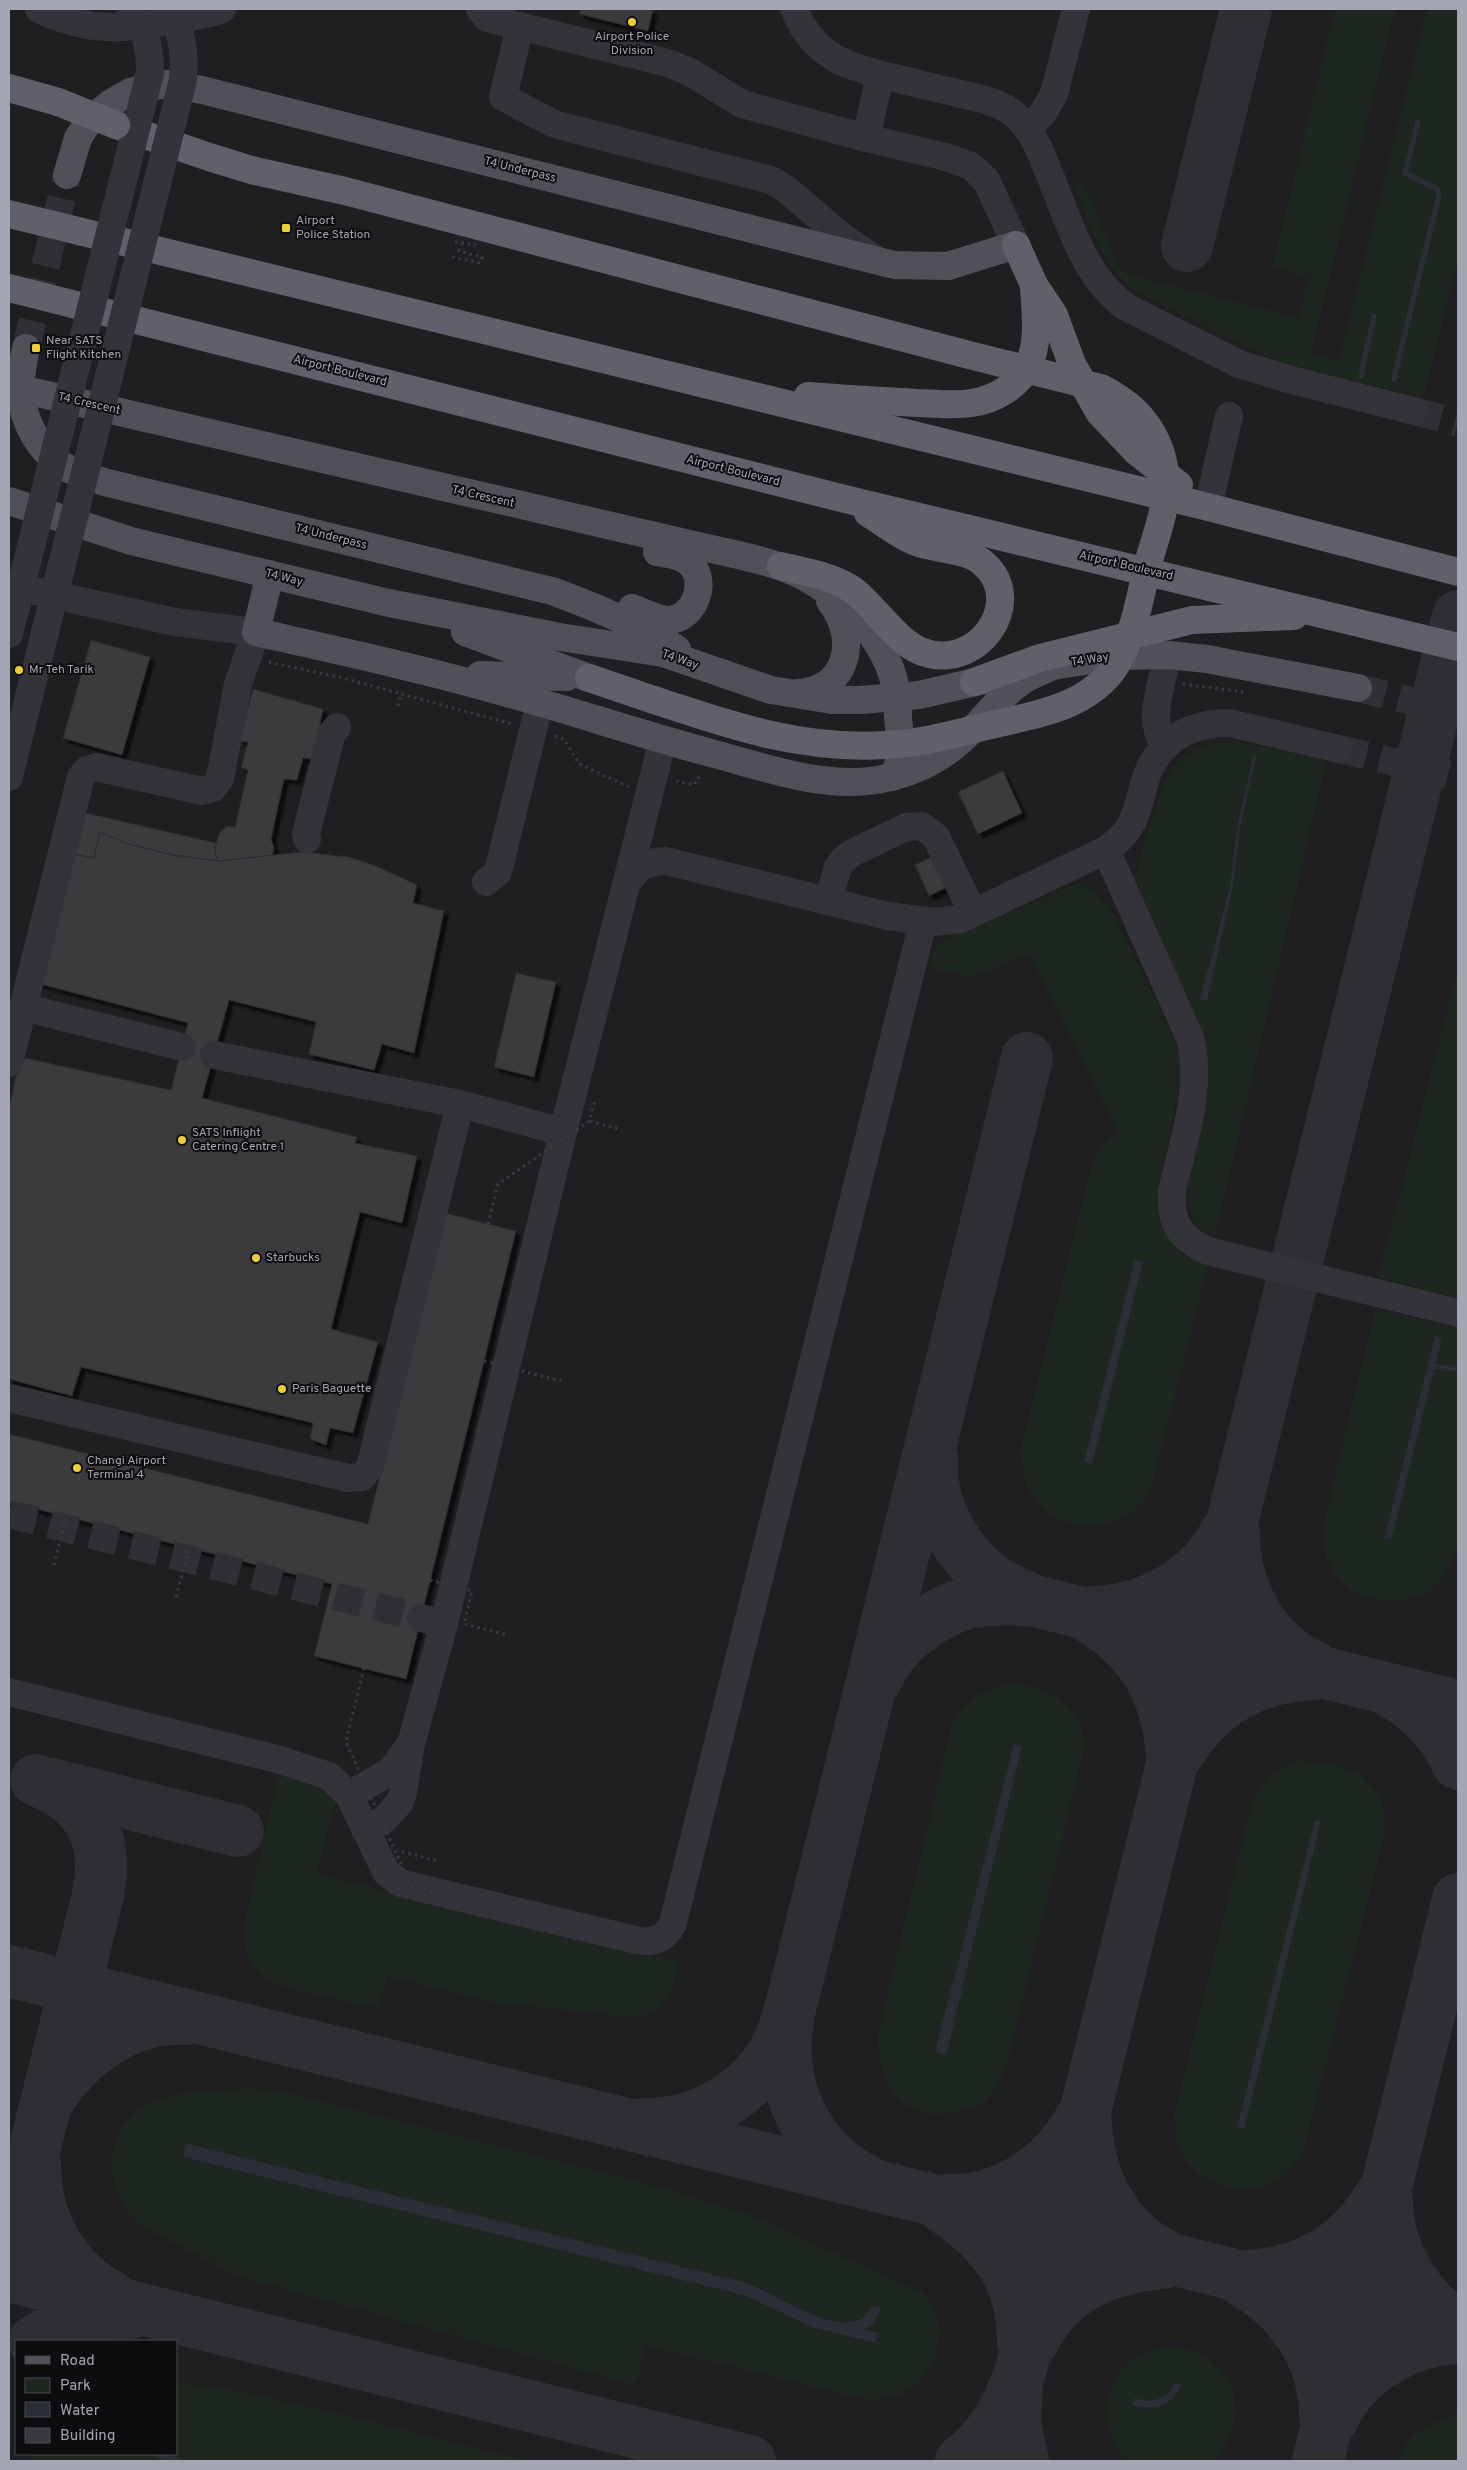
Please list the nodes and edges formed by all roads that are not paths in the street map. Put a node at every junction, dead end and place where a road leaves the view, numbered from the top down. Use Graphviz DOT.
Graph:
graph roads {
  1 [pos="39,9"];
  2 [pos="130,9"];
  3 [pos="171,9"];
  4 [pos="222,9"];
  5 [pos="480,9"];
  6 [pos="794,9"];
  7 [pos="1076,9"];
  8 [pos="520,26"];
  9 [pos="880,74"];
  10 [pos="9,88"];
  11 [pos="1028,129"];
  12 [pos="866,138"];
  13 [pos="67,175"];
  14 [pos="9,214"];
  15 [pos="1016,245"];
  16 [pos="878,260"];
  17 [pos="1034,285"];
  18 [pos="9,288"];
  19 [pos="26,348"];
  20 [pos="9,386"];
  21 [pos="740,392"];
  22 [pos="1414,411"];
  23 [pos="1230,416"];
  24 [pos="9,490"];
  25 [pos="845,499"];
  26 [pos="9,501"];
  27 [pos="521,506"];
  28 [pos="1208,507"];
  29 [pos="9,516"];
  30 [pos="58,516"];
  31 [pos="131,541"];
  32 [pos="782,566"];
  33 [pos="1458,572"];
  34 [pos="270,574"];
  35 [pos="816,584"];
  36 [pos="9,585"];
  37 [pos="552,591"];
  38 [pos="388,603"];
  39 [pos="1328,614"];
  40 [pos="256,632"];
  41 [pos="9,634"];
  42 [pos="1458,647"];
  43 [pos="1168,655"];
  44 [pos="1056,665"];
  45 [pos="714,672"];
  46 [pos="440,674"];
  47 [pos="589,678"];
  48 [pos="974,682"];
  49 [pos="1358,688"];
  50 [pos="793,694"];
  51 [pos="897,696"];
  52 [pos="540,702"];
  53 [pos="337,727"];
  54 [pos="663,740"];
  55 [pos="1165,746"];
  56 [pos="1339,749"];
  57 [pos="9,777"];
  58 [pos="892,777"];
  59 [pos="307,839"];
  60 [pos="1106,850"];
  61 [pos="486,882"];
  62 [pos="624,889"];
  63 [pos="829,900"];
  64 [pos="973,913"];
  65 [pos="923,922"];
  66 [pos="22,1007"];
  67 [pos="182,1047"];
  68 [pos="214,1055"];
  69 [pos="9,1063"];
  70 [pos="460,1104"];
  71 [pos="563,1132"];
  72 [pos="1458,1313"];
  73 [pos="9,1398"];
  74 [pos="9,1692"];
  75 [pos="411,1744"];
  76 [pos="349,1795"];
  77 [pos="365,1830"];
  1 -- 4 [label="lane"];
  2 -- 41 [label="lane, bridge"];
  3 -- 57 [label="lane, bridge"];
  5 -- 8 [label="lane"];
  6 -- 9 [label="lane"];
  7 -- 11 [label="lane"];
  8 -- 12 [label="lane"];
  8 -- 16 [label="lane"];
  9 -- 11 [label="lane"];
  9 -- 12 [label="lane"];
  10 -- 47 [label="highway, bridge"];
  11 -- 22 [label="lane"];
  12 -- 15 [label="lane"];
  13 -- 16 [label="main road, T4 Underpass"];
  14 -- 21 [label="highway"];
  15 -- 16 [label="main road, T4 Underpass"];
  15 -- 17 [label="highway"];
  17 -- 21 [label="highway"];
  17 -- 28 [label="highway"];
  18 -- 25 [label="highway, Airport Boulevard"];
  19 -- 37 [label="main road, T4 Underpass"];
  20 -- 27 [label="main road, T4 Crescent, bridge"];
  21 -- 28 [label="highway"];
  23 -- 28 [label="lane"];
  24 -- 30 [label="main road"];
  25 -- 32 [label="highway"];
  25 -- 39 [label="highway, Airport Boulevard"];
  26 -- 30 [label="main road, T4 Way"];
  27 -- 32 [label="main road, T4 Crescent"];
  27 -- 37 [label="main road"];
  28 -- 33 [label="highway"];
  29 -- 31 [label="main road"];
  30 -- 31 [label="main road, T4 Way"];
  31 -- 34 [label="main road, T4 Way"];
  32 -- 35 [label="main road, T4 Crescent"];
  34 -- 38 [label="main road, T4 Way"];
  34 -- 40 [label="main road"];
  35 -- 50 [label="main road"];
  35 -- 51 [label="main road, T4 Crescent"];
  36 -- 40 [label="lane"];
  37 -- 45 [label="main road, T4 Underpass"];
  38 -- 45 [label="main road, T4 Way"];
  38 -- 47 [label="main road"];
  39 -- 42 [label="highway, Airport Boulevard"];
  39 -- 48 [label="highway"];
  40 -- 46 [label="main road"];
  40 -- 66 [label="lane"];
  43 -- 44 [label="main road, T4 Way"];
  43 -- 49 [label="main road, T4 Way"];
  43 -- 55 [label="lane"];
  44 -- 48 [label="main road, T4 Way"];
  44 -- 58 [label="main road"];
  45 -- 50 [label="main road, T4 Way"];
  46 -- 47 [label="main road"];
  46 -- 52 [label="main road"];
  48 -- 51 [label="main road, T4 Way"];
  50 -- 51 [label="main road, T4 Way"];
  51 -- 58 [label="main road, T4 Crescent"];
  52 -- 54 [label="main road"];
  52 -- 61 [label="lane"];
  53 -- 59 [label="lane"];
  54 -- 58 [label="main road"];
  54 -- 62 [label="lane"];
  55 -- 56 [label="lane"];
  55 -- 60 [label="lane"];
  60 -- 64 [label="lane"];
  60 -- 72 [label="lane"];
  62 -- 63 [label="lane"];
  62 -- 71 [label="lane"];
  63 -- 64 [label="lane"];
  63 -- 65 [label="lane"];
  64 -- 65 [label="lane"];
  65 -- 77 [label="lane"];
  66 -- 67 [label="lane"];
  66 -- 69 [label="lane"];
  68 -- 70 [label="lane"];
  70 -- 71 [label="lane"];
  70 -- 73 [label="lane"];
  71 -- 75 [label="lane"];
  74 -- 76 [label="lane"];
  75 -- 76 [label="lane"];
  75 -- 77 [label="lane"];
  76 -- 77 [label="lane"];
}
